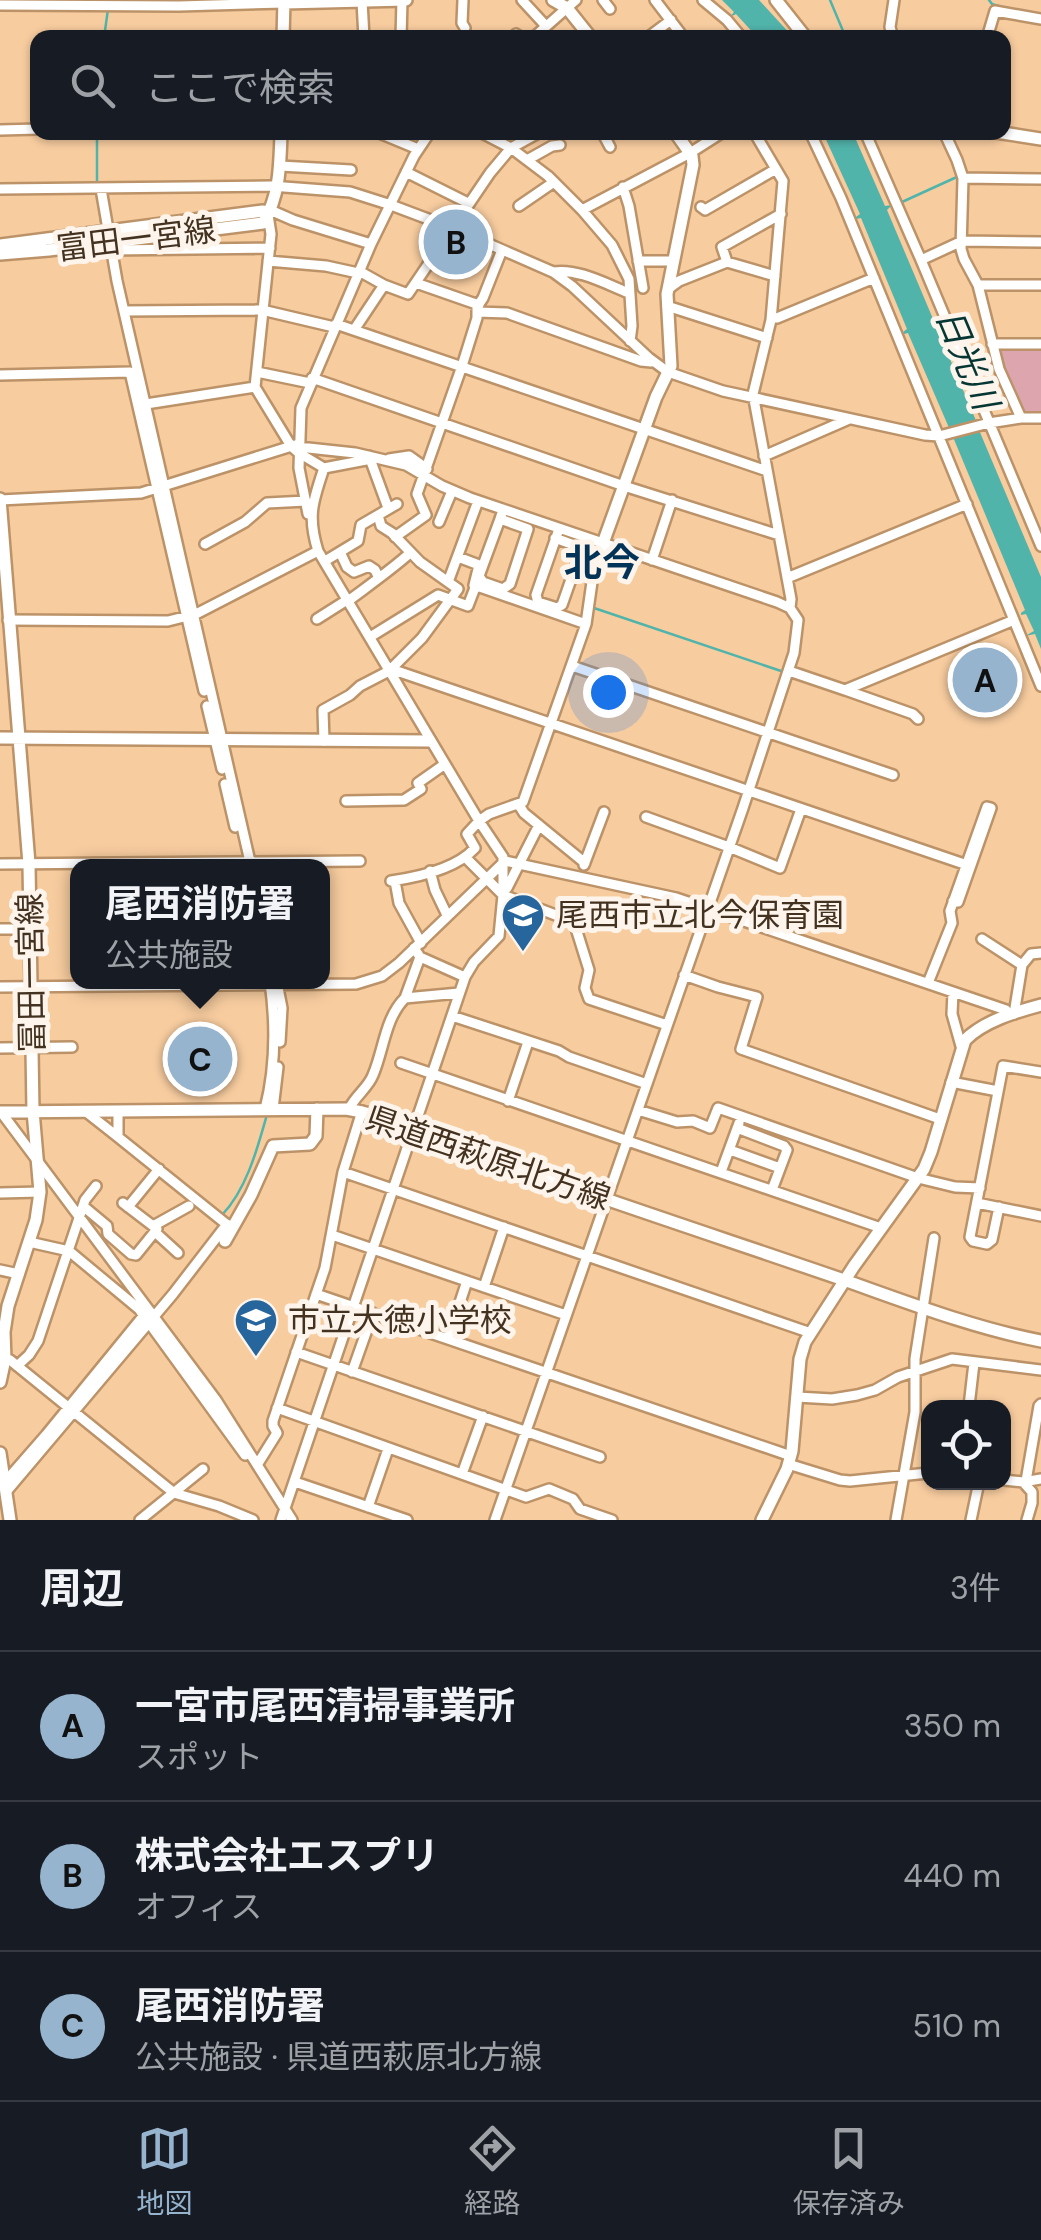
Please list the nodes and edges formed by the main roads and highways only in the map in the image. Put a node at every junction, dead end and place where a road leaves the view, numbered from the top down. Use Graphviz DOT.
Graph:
graph roads {
  1 [pos="382,0"];
  2 [pos="404,0"];
  3 [pos="553,0"];
  4 [pos="776,0"];
  5 [pos="284,1"];
  6 [pos="362,1"];
  7 [pos="571,4"];
  8 [pos="284,30"];
  9 [pos="586,30"];
  10 [pos="800,30"];
  11 [pos="1011,134"];
  12 [pos="1041,139"];
  13 [pos="281,140"];
  14 [pos="681,140"];
  15 [pos="109,241"];
  16 [pos="0,245"];
  17 [pos="0,254"];
  18 [pos="0,500"];
  19 [pos="594,568"];
  20 [pos="0,738"];
  21 [pos="17,738"];
  22 [pos="430,740"];
  23 [pos="1041,1005"];
  24 [pos="317,1109"];
  25 [pos="33,1111"];
  26 [pos="0,1112"];
  27 [pos="225,1241"];
  28 [pos="844,1280"];
  29 [pos="5,1299"];
  30 [pos="1041,1341"];
  31 [pos="0,1382"];
  32 [pos="0,1453"];
  33 [pos="12,1518"];
  34 [pos="762,1520"];
  1 -- 2 [label="main road"];
  1 -- 6 [label="main road"];
  3 -- 7 [label="main road"];
  4 -- 10 [label="main road"];
  5 -- 6 [label="main road"];
  5 -- 8 [label="main road"];
  7 -- 9 [label="main road"];
  11 -- 12 [label="main road"];
  13 -- 15 [label="main road, 富田一宮線"];
  14 -- 19 [label="main road"];
  15 -- 16 [label="main road, 富田一宮線"];
  15 -- 17 [label="main road, 富田一宮線"];
  18 -- 21 [label="main road, 冨田一宮線"];
  20 -- 21 [label="main road"];
  21 -- 22 [label="main road"];
  21 -- 25 [label="main road, 冨田一宮線"];
  23 -- 28 [label="main road"];
  24 -- 25 [label="main road, 県道西萩原北方線"];
  24 -- 27 [label="main road"];
  24 -- 28 [label="main road, 県道西萩原北方線"];
  25 -- 26 [label="main road, 県道西萩原北方線"];
  25 -- 29 [label="main road, 冨田一宮線"];
  28 -- 30 [label="main road, 県道西萩原北方線"];
  28 -- 34 [label="main road"];
  29 -- 31 [label="main road, 冨田一宮線"];
  32 -- 33 [label="main road"];
}
